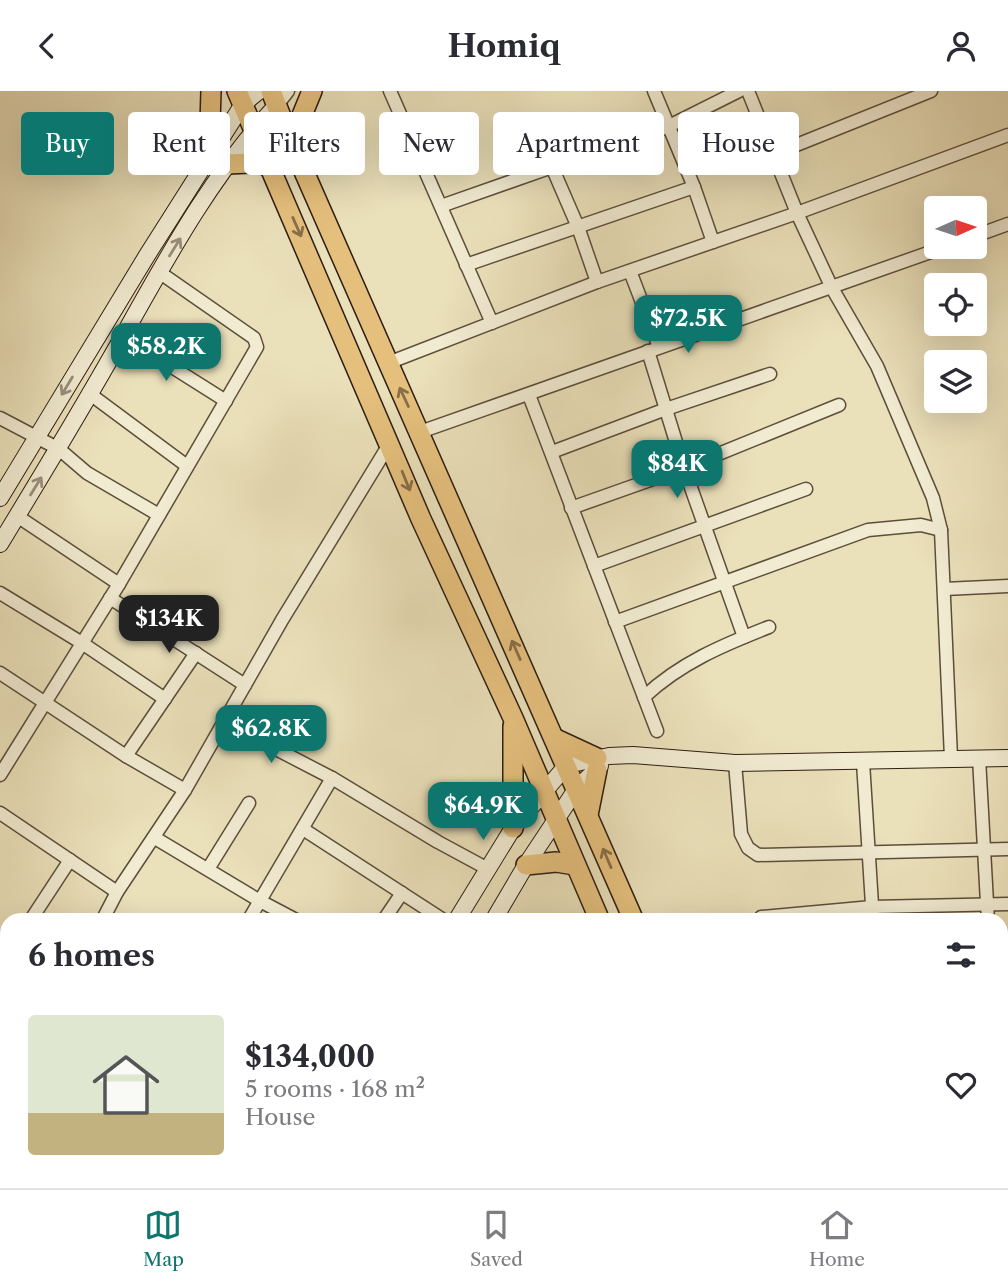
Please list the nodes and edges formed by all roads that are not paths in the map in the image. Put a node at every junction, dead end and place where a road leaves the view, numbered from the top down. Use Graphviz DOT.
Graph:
graph roads {
  1 [pos="211,91"];
  2 [pos="312,91"];
  3 [pos="390,91"];
  4 [pos="654,91"];
  5 [pos="739,91"];
  6 [pos="748,91"];
  7 [pos="931,91"];
  8 [pos="247,95"];
  9 [pos="907,95"];
  10 [pos="279,96"];
  11 [pos="213,112"];
  12 [pos="267,112"];
  13 [pos="303,112"];
  14 [pos="757,112"];
  15 [pos="667,127"];
  16 [pos="664,128"];
  17 [pos="230,133"];
  18 [pos="1008,135"];
  19 [pos="244,138"];
  20 [pos="799,143"];
  21 [pos="230,150"];
  22 [pos="208,175"];
  23 [pos="210,175"];
  24 [pos="273,175"];
  25 [pos="305,175"];
  26 [pos="529,175"];
  27 [pos="555,175"];
  28 [pos="782,175"];
  29 [pos="694,187"];
  30 [pos="440,206"];
  31 [pos="797,213"];
  32 [pos="1008,224"];
  33 [pos="578,227"];
  34 [pos="987,232"];
  35 [pos="713,242"];
  36 [pos="924,255"];
  37 [pos="466,265"];
  38 [pos="630,271"];
  39 [pos="159,272"];
  40 [pos="597,282"];
  41 [pos="832,288"];
  42 [pos="492,323"];
  43 [pos="123,336"];
  44 [pos="654,349"];
  45 [pos="388,363"];
  46 [pos="770,374"];
  47 [pos="90,394"];
  48 [pos="528,395"];
  49 [pos="226,401"];
  50 [pos="839,405"];
  51 [pos="666,409"];
  52 [pos="0,418"];
  53 [pos="420,432"];
  54 [pos="36,437"];
  55 [pos="390,443"];
  56 [pos="59,449"];
  57 [pos="552,452"];
  58 [pos="187,466"];
  59 [pos="684,468"];
  60 [pos="806,489"];
  61 [pos="0,498"];
  62 [pos="571,508"];
  63 [pos="159,515"];
  64 [pos="17,516"];
  65 [pos="704,526"];
  66 [pos="941,530"];
  67 [pos="0,544"];
  68 [pos="594,566"];
  69 [pos="725,583"];
  70 [pos="119,584"];
  71 [pos="1008,586"];
  72 [pos="944,589"];
  73 [pos="0,593"];
  74 [pos="110,598"];
  75 [pos="615,622"];
  76 [pos="769,627"];
  77 [pos="744,637"];
  78 [pos="82,643"];
  79 [pos="196,653"];
  80 [pos="0,673"];
  81 [pos="245,685"];
  82 [pos="644,697"];
  83 [pos="165,699"];
  84 [pos="46,703"];
  85 [pos="513,718"];
  86 [pos="224,722"];
  87 [pos="657,731"];
  88 [pos="556,739"];
  89 [pos="5,755"];
  90 [pos="127,756"];
  91 [pos="951,758"];
  92 [pos="979,758"];
  93 [pos="1008,758"];
  94 [pos="601,761"];
  95 [pos="863,762"];
  96 [pos="735,763"];
  97 [pos="567,765"];
  98 [pos="0,775"];
  99 [pos="332,778"];
  100 [pos="577,788"];
  101 [pos="544,789"];
  102 [pos="186,790"];
  103 [pos="249,803"];
  104 [pos="0,813"];
  105 [pos="587,816"];
  106 [pos="556,818"];
  107 [pos="513,828"];
  108 [pos="303,829"];
  109 [pos="155,838"];
  110 [pos="1008,849"];
  111 [pos="985,850"];
  112 [pos="868,852"];
  113 [pos="70,860"];
  114 [pos="526,865"];
  115 [pos="575,865"];
  116 [pos="208,869"];
  117 [pos="488,869"];
  118 [pos="117,892"];
  119 [pos="402,893"];
  120 [pos="260,901"];
  121 [pos="988,904"];
  122 [pos="1008,904"];
  123 [pos="932,907"];
  124 [pos="35,913"];
  125 [pos="106,913"];
  126 [pos="253,913"];
  127 [pos="283,913"];
  128 [pos="388,913"];
  129 [pos="433,913"];
  130 [pos="461,913"];
  131 [pos="499,913"];
  132 [pos="596,913"];
  133 [pos="630,913"];
  134 [pos="872,913"];
  135 [pos="881,913"];
  136 [pos="932,913"];
  137 [pos="988,913"];
  1 -- 11 [label="main road"];
  2 -- 13 [label="main road"];
  3 -- 30 [label="street"];
  4 -- 15 [label="street"];
  5 -- 15 [label="street"];
  6 -- 14 [label="street"];
  7 -- 9 [label="street"];
  8 -- 17 [label="street"];
  9 -- 20 [label="street"];
  10 -- 12 [label="street"];
  15 -- 16 [label="street"];
  15 -- 29 [label="street"];
  18 -- 31 [label="street"];
  19 -- 21 [label="street"];
  22 -- 54 [label="street, one-way"];
  39 -- 23 [label="street, one-way"];
  24 -- 55 [label="main road, one-way"];
  25 -- 45 [label="main road"];
  26 -- 30 [label="street"];
  27 -- 33 [label="street"];
  28 -- 31 [label="street"];
  29 -- 33 [label="street"];
  29 -- 35 [label="street"];
  30 -- 37 [label="street"];
  31 -- 35 [label="street"];
  31 -- 41 [label="street"];
  32 -- 34 [label="street"];
  33 -- 37 [label="street"];
  33 -- 40 [label="street"];
  35 -- 38 [label="street"];
  36 -- 41 [label="street"];
  37 -- 42 [label="street"];
  38 -- 40 [label="street"];
  38 -- 44 [label="street"];
  39 -- 43 [label="street"];
  39 -- 49 [label="street"];
  40 -- 42 [label="street"];
  41 -- 44 [label="street"];
  41 -- 66 [label="street"];
  42 -- 45 [label="street"];
  43 -- 47 [label="street"];
  43 -- 49 [label="street"];
  44 -- 48 [label="street"];
  44 -- 51 [label="street"];
  53 -- 45 [label="main road, one-way"];
  46 -- 51 [label="street"];
  47 -- 56 [label="street"];
  47 -- 58 [label="street"];
  48 -- 53 [label="street"];
  48 -- 57 [label="street"];
  49 -- 58 [label="street"];
  50 -- 59 [label="street"];
  51 -- 57 [label="street"];
  51 -- 59 [label="street"];
  52 -- 54 [label="street"];
  88 -- 53 [label="main road, one-way"];
  54 -- 56 [label="street"];
  54 -- 61 [label="street"];
  55 -- 81 [label="street"];
  55 -- 85 [label="main road, one-way"];
  56 -- 63 [label="street"];
  64 -- 56 [label="street, one-way"];
  57 -- 62 [label="street"];
  58 -- 63 [label="street"];
  59 -- 62 [label="street"];
  59 -- 65 [label="street"];
  60 -- 65 [label="street"];
  62 -- 68 [label="street"];
  63 -- 70 [label="street"];
  64 -- 67 [label="street"];
  64 -- 70 [label="street"];
  65 -- 68 [label="street"];
  65 -- 69 [label="street"];
  66 -- 69 [label="street"];
  66 -- 72 [label="street"];
  68 -- 75 [label="street"];
  69 -- 75 [label="street"];
  69 -- 77 [label="street"];
  70 -- 74 [label="street"];
  71 -- 72 [label="street"];
  72 -- 91 [label="street"];
  73 -- 78 [label="street"];
  74 -- 78 [label="street"];
  74 -- 79 [label="street"];
  75 -- 82 [label="street"];
  76 -- 77 [label="street"];
  77 -- 82 [label="street"];
  78 -- 83 [label="street"];
  78 -- 84 [label="street"];
  79 -- 81 [label="street"];
  79 -- 83 [label="street"];
  80 -- 84 [label="street"];
  81 -- 86 [label="street"];
  82 -- 87 [label="street"];
  83 -- 90 [label="street"];
  84 -- 89 [label="street"];
  84 -- 90 [label="street"];
  85 -- 101 [label="main road"];
  85 -- 107 [label="main road"];
  86 -- 99 [label="street"];
  86 -- 102 [label="street"];
  88 -- 94 [label="main road"];
  88 -- 97 [label="main road"];
  89 -- 98 [label="street"];
  90 -- 102 [label="street"];
  91 -- 92 [label="street"];
  91 -- 95 [label="street"];
  92 -- 93 [label="street"];
  92 -- 111 [label="street"];
  94 -- 96 [label="street"];
  94 -- 97 [label="street"];
  94 -- 100 [label="street"];
  94 -- 105 [label="main road"];
  95 -- 96 [label="street"];
  95 -- 112 [label="street"];
  96 -- 112 [label="street"];
  97 -- 100 [label="main road"];
  97 -- 101 [label="street"];
  99 -- 108 [label="street"];
  99 -- 117 [label="street"];
  100 -- 105 [label="main road"];
  100 -- 106 [label="street"];
  101 -- 106 [label="main road"];
  101 -- 107 [label="street"];
  102 -- 109 [label="street"];
  103 -- 116 [label="street"];
  104 -- 113 [label="street"];
  133 -- 105 [label="main road, one-way"];
  106 -- 114 [label="street"];
  106 -- 115 [label="main road"];
  107 -- 117 [label="street"];
  108 -- 119 [label="street"];
  108 -- 120 [label="street"];
  109 -- 116 [label="street"];
  109 -- 118 [label="street"];
  110 -- 111 [label="street"];
  111 -- 112 [label="street"];
  111 -- 121 [label="street"];
  112 -- 134 [label="street"];
  113 -- 118 [label="street"];
  113 -- 124 [label="street"];
  114 -- 115 [label="main road"];
  114 -- 131 [label="street"];
  115 -- 132 [label="main road"];
  116 -- 120 [label="street"];
  117 -- 130 [label="street"];
  118 -- 125 [label="street"];
  119 -- 128 [label="street"];
  119 -- 129 [label="street"];
  120 -- 126 [label="street"];
  120 -- 127 [label="street"];
  121 -- 122 [label="street"];
  121 -- 123 [label="street"];
  121 -- 137 [label="street"];
  123 -- 135 [label="street"];
  123 -- 136 [label="street"];
}
